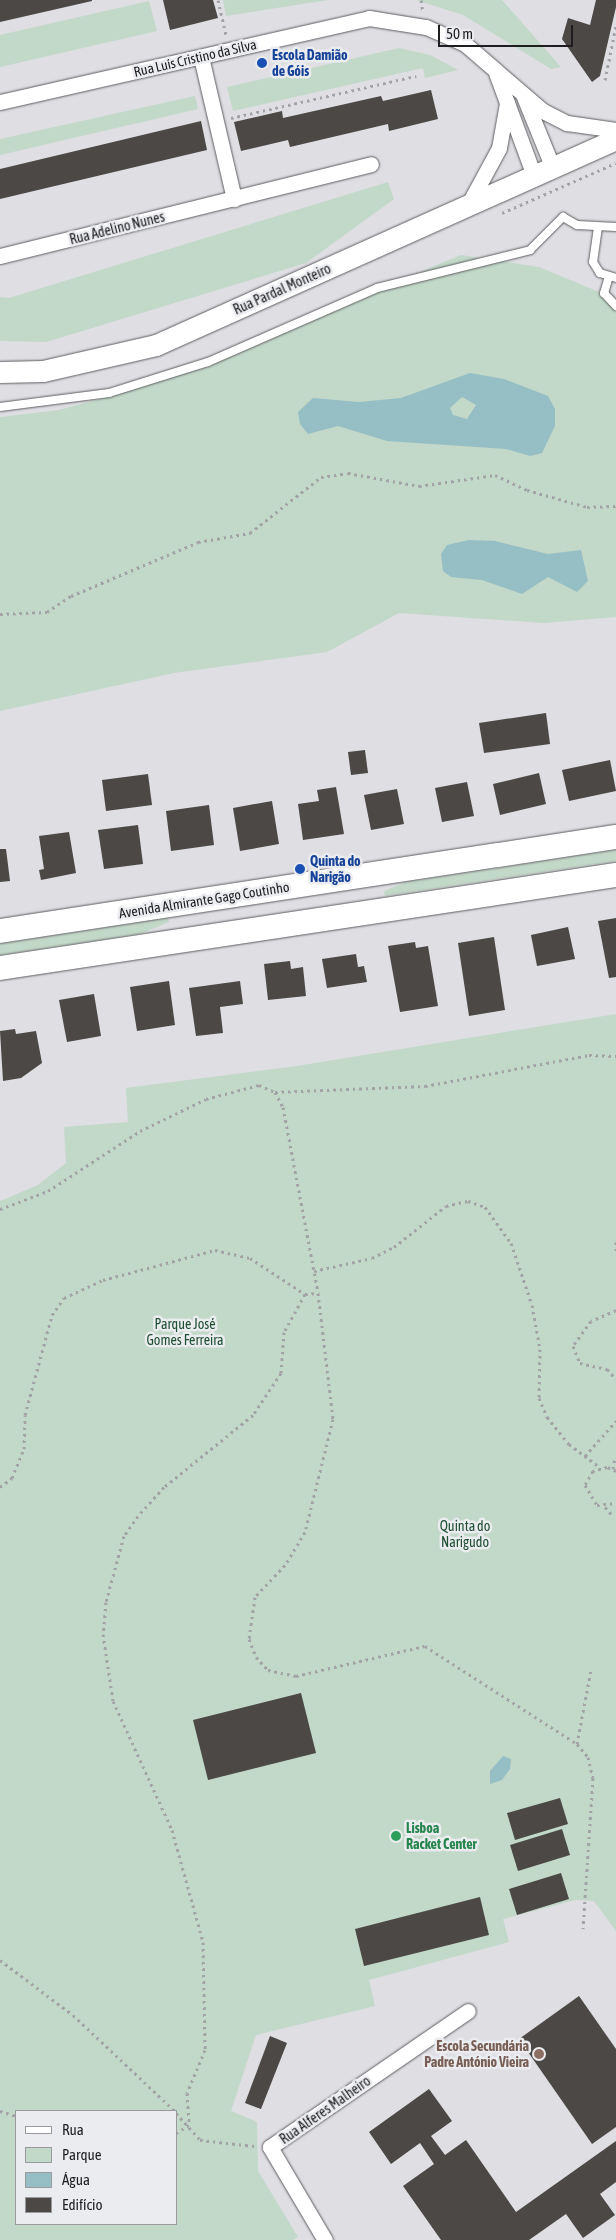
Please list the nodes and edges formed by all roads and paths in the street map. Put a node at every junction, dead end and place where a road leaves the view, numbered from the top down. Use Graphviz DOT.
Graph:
graph roads {
  1 [pos="218,0"];
  2 [pos="616,26"];
  3 [pos="229,50"];
  4 [pos="201,57"];
  5 [pos="496,72"];
  6 [pos="416,76"];
  7 [pos="605,80"];
  8 [pos="524,96"];
  9 [pos="0,102"];
  10 [pos="507,103"];
  11 [pos="216,121"];
  12 [pos="616,130"];
  13 [pos="616,139"];
  14 [pos="371,164"];
  15 [pos="553,168"];
  16 [pos="534,176"];
  17 [pos="234,199"];
  18 [pos="467,207"];
  19 [pos="598,227"];
  20 [pos="616,227"];
  21 [pos="0,256"];
  22 [pos="613,277"];
  23 [pos="616,306"];
  24 [pos="0,372"];
  25 [pos="0,407"];
  26 [pos="616,506"];
  27 [pos="0,614"];
  28 [pos="616,838"];
  29 [pos="616,875"];
  30 [pos="292,886"];
  31 [pos="253,892"];
  32 [pos="298,923"];
  33 [pos="259,928"];
  34 [pos="0,931"];
  35 [pos="0,968"];
  36 [pos="616,1056"];
  37 [pos="274,1092"];
  38 [pos="0,1210"];
  39 [pos="616,1242"];
  40 [pos="616,1254"];
  41 [pos="314,1271"];
  42 [pos="318,1293"];
  43 [pos="305,1294"];
  44 [pos="616,1310"];
  45 [pos="616,1379"];
  46 [pos="616,1421"];
  47 [pos="585,1456"];
  48 [pos="615,1458"];
  49 [pos="600,1467"];
  50 [pos="614,1470"];
  51 [pos="0,1487"];
  52 [pos="590,1500"];
  53 [pos="616,1503"];
  54 [pos="587,1505"];
  55 [pos="605,1507"];
  56 [pos="612,1515"];
  57 [pos="591,1670"];
  58 [pos="577,1744"];
  59 [pos="583,1929"];
  60 [pos="0,1960"];
  61 [pos="468,2011"];
  62 [pos="173,2110"];
  63 [pos="0,2111"];
  64 [pos="178,2115"];
  65 [pos="15,2116"];
  66 [pos="189,2125"];
  67 [pos="178,2132"];
  68 [pos="270,2147"];
  69 [pos="326,2240"];
  1 -- 3 [label="path"];
  2 -- 7 [label="path"];
  3 -- 4 [label="street, Rua Luís Cristino da Silva"];
  3 -- 5 [label="street, Rua Luís Cristino da Silva"];
  4 -- 9 [label="street, Rua Luís Cristino da Silva"];
  4 -- 11 [label="street"];
  5 -- 8 [label="street, Rua Luís Cristino da Silva"];
  5 -- 10 [label="street, Rua Luís Cristino da Silva"];
  6 -- 11 [label="path"];
  8 -- 12 [label="street, Rua Luís Cristino da Silva"];
  8 -- 15 [label="street, Rua Luís Cristino da Silva"];
  10 -- 16 [label="street, Rua Luís Cristino da Silva"];
  10 -- 18 [label="street, Rua Luís Cristino da Silva"];
  11 -- 17 [label="street"];
  13 -- 15 [label="street, Rua Pardal Monteiro"];
  14 -- 17 [label="street, Rua Adelino Nunes"];
  15 -- 16 [label="street, Rua Pardal Monteiro"];
  16 -- 18 [label="street, Rua Pardal Monteiro"];
  17 -- 21 [label="street, Rua Adelino Nunes"];
  18 -- 24 [label="street, Rua Pardal Monteiro"];
  19 -- 20 [label="lane"];
  19 -- 22 [label="lane"];
  19 -- 25 [label="lane"];
  22 -- 23 [label="lane"];
  26 -- 27 [label="path"];
  28 -- 30 [label="main road, Avenida Almirante Gago Coutinho"];
  29 -- 32 [label="main road"];
  30 -- 31 [label="main road, Avenida Almirante Gago Coutinho"];
  30 -- 32 [label="main road"];
  31 -- 33 [label="main road"];
  31 -- 34 [label="main road, Avenida Almirante Gago Coutinho"];
  32 -- 33 [label="main road"];
  33 -- 35 [label="main road"];
  36 -- 37 [label="path"];
  37 -- 38 [label="path"];
  37 -- 41 [label="path"];
  39 -- 40 [label="path"];
  41 -- 42 [label="path"];
  41 -- 47 [label="path"];
  42 -- 43 [label="path"];
  42 -- 58 [label="path"];
  43 -- 51 [label="path"];
  43 -- 66 [label="path"];
  44 -- 45 [label="path"];
  46 -- 47 [label="path"];
  47 -- 49 [label="path"];
  48 -- 50 [label="path"];
  49 -- 50 [label="path"];
  49 -- 52 [label="path"];
  52 -- 54 [label="path"];
  52 -- 55 [label="path"];
  53 -- 55 [label="path"];
  55 -- 56 [label="path"];
  57 -- 58 [label="path"];
  58 -- 59 [label="path"];
  60 -- 62 [label="path"];
  61 -- 68 [label="street, Rua Alferes Malheiro"];
  63 -- 65 [label="path"];
  64 -- 66 [label="path"];
  66 -- 67 [label="path"];
  66 -- 68 [label="path"];
  68 -- 69 [label="street, Rua Alferes Malheiro"];
}
